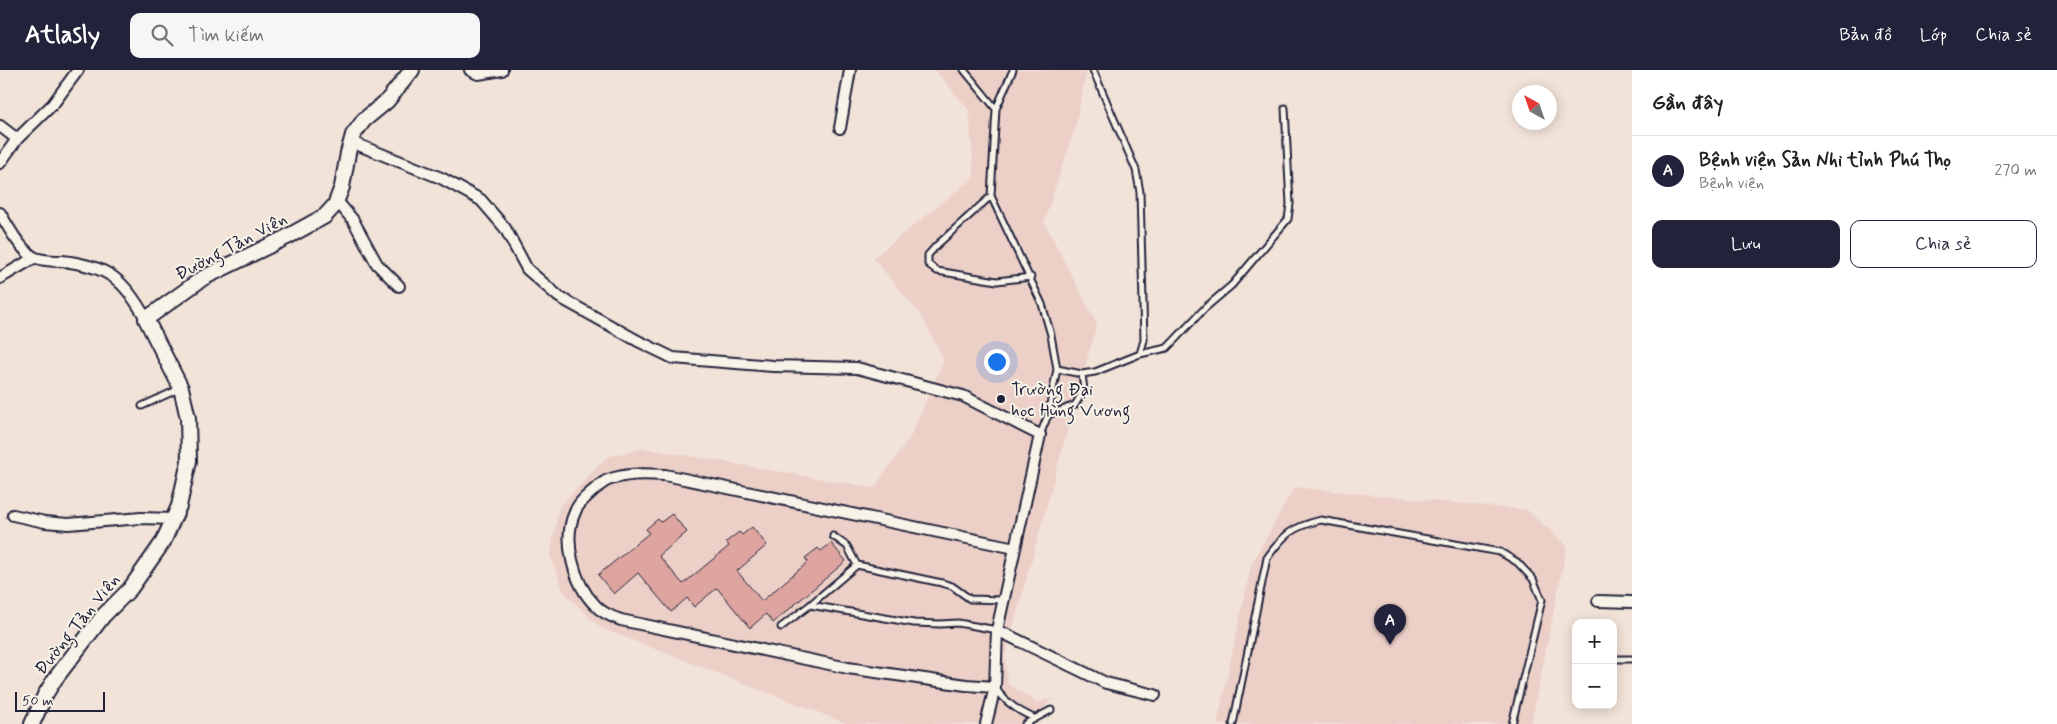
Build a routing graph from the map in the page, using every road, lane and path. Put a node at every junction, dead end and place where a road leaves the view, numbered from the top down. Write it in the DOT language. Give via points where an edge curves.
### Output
graph roads {
  1 [pos="78,70"];
  2 [pos="412,70"];
  3 [pos="470,70"];
  4 [pos="502,70"];
  5 [pos="850,70"];
  6 [pos="964,70"];
  7 [pos="1013,70"];
  8 [pos="1093,70"];
  9 [pos="1285,108"];
  10 [pos="996,109"];
  11 [pos="0,126"];
  12 [pos="840,128"];
  13 [pos="17,139"];
  14 [pos="350,142"];
  15 [pos="0,163"];
  16 [pos="991,196"];
  17 [pos="337,201"];
  18 [pos="0,213"];
  19 [pos="34,258"];
  20 [pos="1031,277"];
  21 [pos="0,278"];
  22 [pos="399,286"];
  23 [pos="146,319"];
  24 [pos="1140,354"];
  25 [pos="1057,369"];
  26 [pos="1082,374"];
  27 [pos="181,388"];
  28 [pos="142,406"];
  29 [pos="1048,415"];
  30 [pos="1040,435"];
  31 [pos="13,515"];
  32 [pos="173,519"];
  33 [pos="833,536"];
  34 [pos="1014,548"];
  35 [pos="857,565"];
  36 [pos="1003,600"];
  37 [pos="1598,601"];
  38 [pos="1632,602"];
  39 [pos="810,605"];
  40 [pos="781,626"];
  41 [pos="997,630"];
  42 [pos="1618,659"];
  43 [pos="1632,659"];
  44 [pos="995,687"];
  45 [pos="1155,695"];
  46 [pos="1052,710"];
  47 [pos="1034,718"];
  48 [pos="32,724"];
  49 [pos="986,724"];
  50 [pos="1025,724"];
  51 [pos="1232,724"];
  52 [pos="1512,724"];
  1 -- 13 [label="street" via="53,104"];
  2 -- 14 [label="street, Đường Tản Viên" via="386,101 364,120"];
  3 -- 4 [label="street" via="478,74"];
  5 -- 12 [label="street"];
  6 -- 10 [label="lane"];
  7 -- 10 [label="lane"];
  8 -- 24 [label="lane" via="1136,170 1140,192 1144,340"];
  9 -- 24 [label="lane" via="1288,219 1232,285 1167,348"];
  10 -- 16 [label="lane"];
  11 -- 13 [label="street"];
  13 -- 15 [label="street"];
  14 -- 17 [label="street, Đường Tản Viên"];
  14 -- 30 [label="street" via="441,178 481,200 505,228 527,269 559,297 673,358 773,366 858,368 963,396"];
  16 -- 20 [label="lane"];
  16 -- 20 [label="lane" via="937,245 928,256 928,264 937,271 997,281"];
  17 -- 22 [label="street" via="353,220 378,264"];
  17 -- 23 [label="street, Đường Tản Viên" via="325,216 203,278"];
  18 -- 19 [label="street"];
  19 -- 21 [label="street"];
  19 -- 23 [label="street" via="92,265 115,276 129,290"];
  20 -- 25 [label="lane" via="1051,335"];
  23 -- 27 [label="street, Đường Tản Viên"];
  24 -- 26 [label="lane"];
  25 -- 26 [label="lane"];
  25 -- 29 [label="lane"];
  26 -- 29 [label="lane" via="1084,390 1075,405"];
  27 -- 28 [label="lane"];
  27 -- 32 [label="street, Đường Tản Viên" via="188,418 189,461"];
  29 -- 30 [label="lane"];
  30 -- 34 [label="street"];
  31 -- 32 [label="street" via="68,524 141,518"];
  32 -- 48 [label="street, Đường Tản Viên" via="163,542 130,589 103,616 55,679"];
  33 -- 35 [label="lane" via="847,546"];
  34 -- 36 [label="street"];
  34 -- 44 [label="street" via="665,475 633,473 607,481 589,494 575,511 569,533 574,573 585,594 614,618 848,668"];
  35 -- 36 [label="lane" via="952,586 970,599"];
  35 -- 39 [label="lane"];
  36 -- 41 [label="street"];
  37 -- 38 [label="street"];
  39 -- 40 [label="lane"];
  39 -- 41 [label="lane" via="914,623 958,623"];
  41 -- 44 [label="street"];
  41 -- 45 [label="street" via="1106,683"];
  42 -- 43 [label="lane"];
  44 -- 47 [label="lane" via="1001,697"];
  44 -- 49 [label="street"];
  46 -- 47 [label="lane"];
  47 -- 50 [label="lane"];
  51 -- 52 [label="lane" via="1267,558 1280,539 1299,525 1321,520 1500,552 1517,562 1533,579 1542,600"];
}
